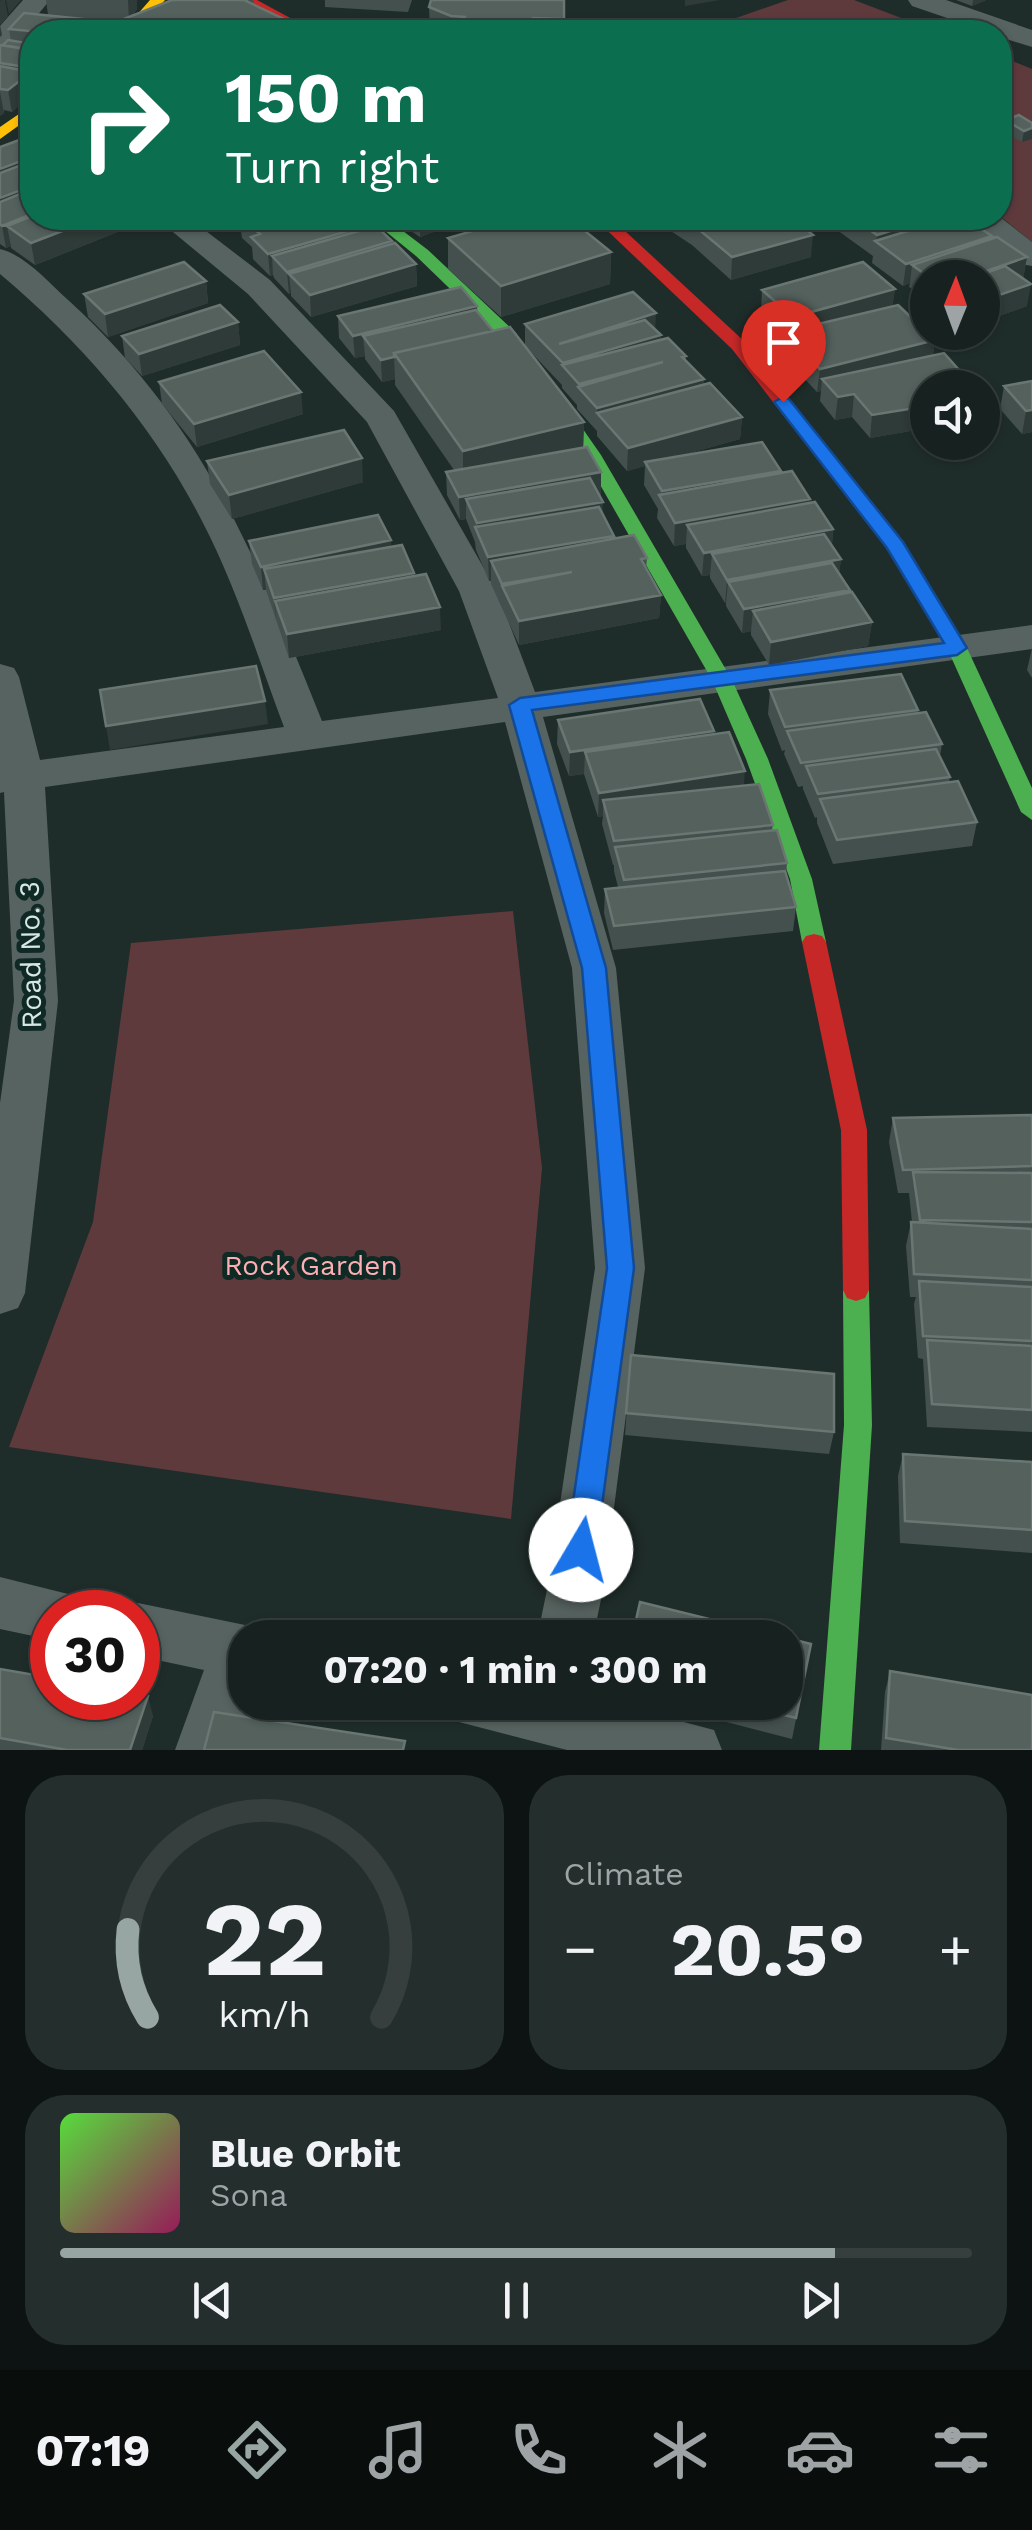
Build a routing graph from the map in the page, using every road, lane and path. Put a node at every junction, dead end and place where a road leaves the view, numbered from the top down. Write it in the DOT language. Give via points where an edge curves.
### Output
graph roads {
  1 [pos="37,0"];
  2 [pos="158,0"];
  3 [pos="246,0"];
  4 [pos="922,0"];
  5 [pos="140,20"];
  6 [pos="285,20"];
  7 [pos="978,20"];
  8 [pos="0,42"];
  9 [pos="186,230"];
  10 [pos="392,230"];
  11 [pos="615,230"];
  12 [pos="997,230"];
  13 [pos="1032,257"];
  14 [pos="0,258"];
  15 [pos="1032,637"];
  16 [pos="957,648"];
  17 [pos="0,678"];
  18 [pos="722,680"];
  19 [pos="520,705"];
  20 [pos="308,734"];
  21 [pos="12,778"];
  22 [pos="1032,812"];
  23 [pos="0,1293"];
  24 [pos="0,1603"];
  25 [pos="30,1609"];
  26 [pos="569,1620"];
  27 [pos="160,1634"];
  28 [pos="228,1648"];
  29 [pos="228,1687"];
  30 [pos="546,1723"];
  31 [pos="204,1750"];
  32 [pos="693,1750"];
  33 [pos="835,1750"];
  1 -- 8 [label="street"];
  2 -- 5 [label="street"];
  3 -- 6 [label="street"];
  4 -- 7 [label="street"];
  9 -- 19 [label="street" via="258,287 382,418 478,592"];
  10 -- 18 [label="street" via="510,338 592,455"];
  11 -- 16 [label="street" via="738,345 896,546"];
  12 -- 13 [label="street"];
  14 -- 20 [label="street" via="53,300 150,410 220,521"];
  15 -- 16 [label="street"];
  16 -- 18 [label="street"];
  16 -- 22 [label="street"];
  17 -- 21 [label="street, Road No. 3"];
  18 -- 19 [label="street"];
  18 -- 33 [label="street" via="801,879 854,1130 858,1425"];
  19 -- 20 [label="street"];
  19 -- 26 [label="street" via="594,968 620,1268"];
  20 -- 21 [label="street"];
  21 -- 23 [label="street, Road No. 3" via="36,1002"];
  24 -- 25 [label="street"];
  27 -- 28 [label="street"];
  29 -- 31 [label="street"];
  30 -- 32 [label="street"];
}
